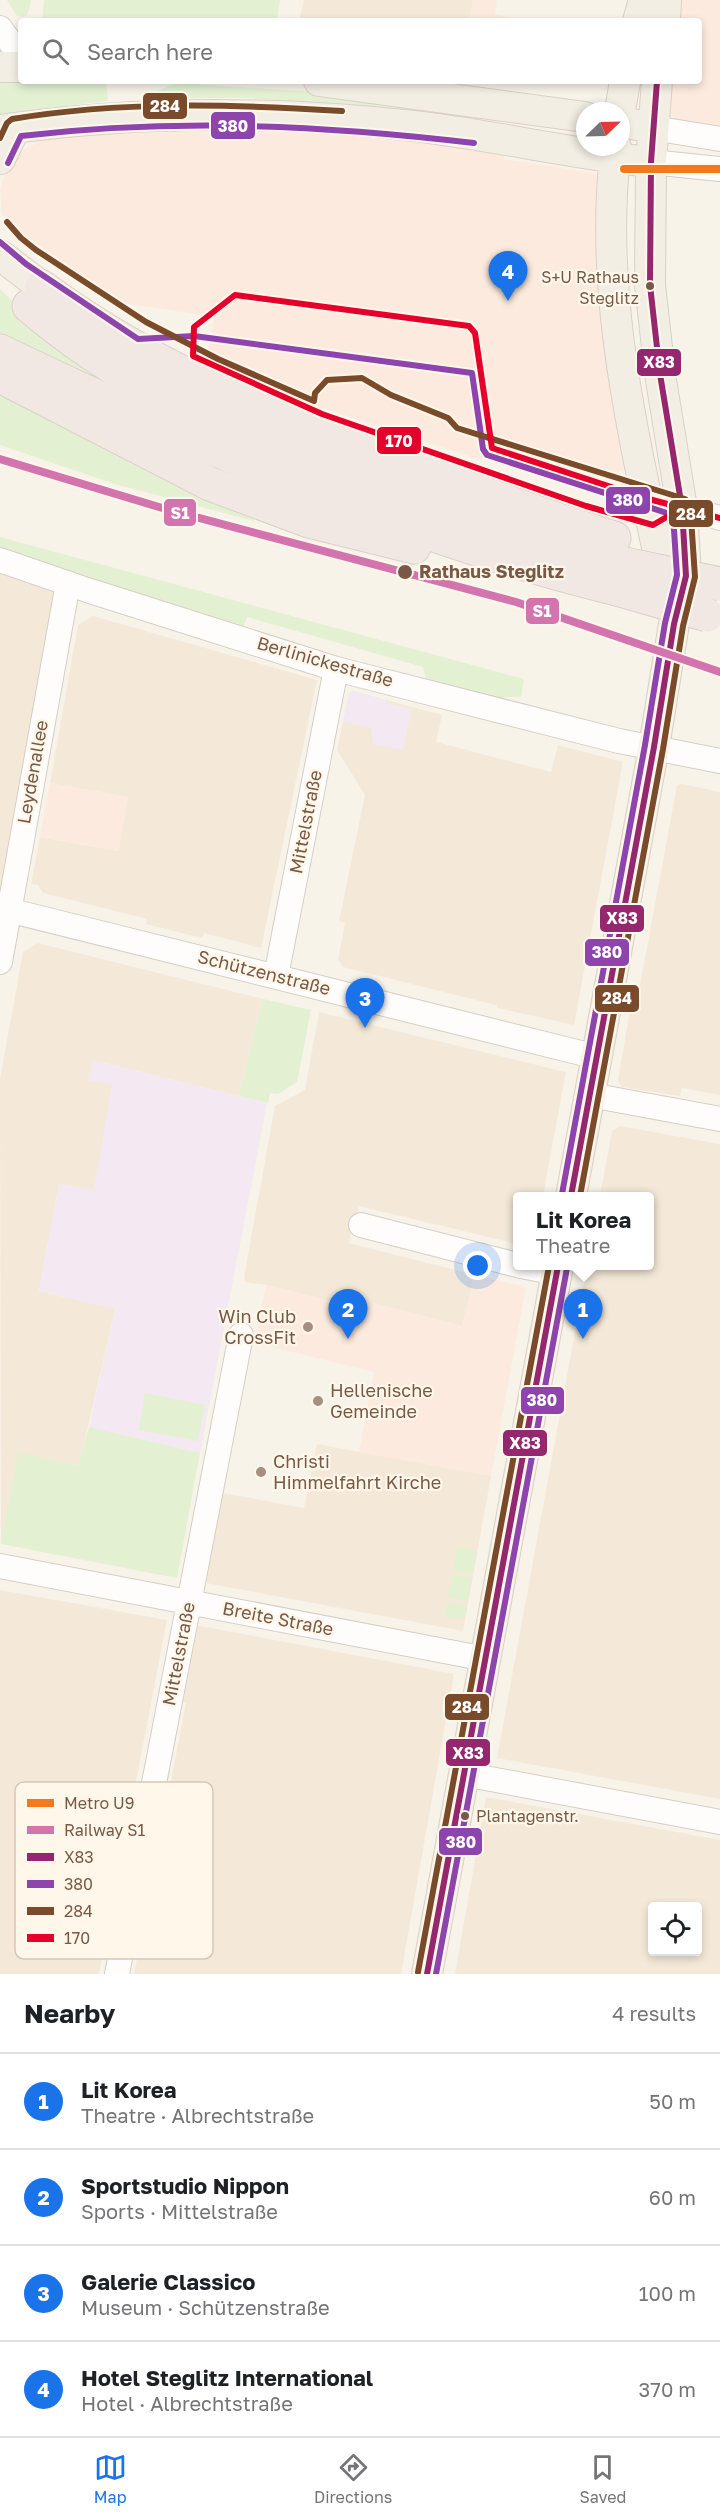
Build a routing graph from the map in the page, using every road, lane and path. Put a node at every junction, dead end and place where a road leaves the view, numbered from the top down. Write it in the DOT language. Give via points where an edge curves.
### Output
graph roads {
  1 [pos="644,0"];
  2 [pos="666,0"];
  3 [pos="639,18"];
  4 [pos="665,18"];
  5 [pos="0,28"];
  6 [pos="18,53"];
  7 [pos="0,67"];
  8 [pos="18,67"];
  9 [pos="341,84"];
  10 [pos="624,84"];
  11 [pos="657,84"];
  12 [pos="622,102"];
  13 [pos="576,116"];
  14 [pos="630,124"];
  15 [pos="653,128"];
  16 [pos="8,129"];
  17 [pos="720,139"];
  18 [pos="576,148"];
  19 [pos="615,156"];
  20 [pos="627,156"];
  21 [pos="0,159"];
  22 [pos="651,162"];
  23 [pos="720,169"];
  24 [pos="2,255"];
  25 [pos="36,296"];
  26 [pos="0,351"];
  27 [pos="0,376"];
  28 [pos="280,449"];
  29 [pos="682,508"];
  30 [pos="649,512"];
  31 [pos="720,518"];
  32 [pos="0,560"];
  33 [pos="720,575"];
  34 [pos="569,577"];
  35 [pos="68,583"];
  36 [pos="720,584"];
  37 [pos="720,618"];
  38 [pos="674,624"];
  39 [pos="336,669"];
  40 [pos="654,747"];
  41 [pos="720,761"];
  42 [pos="5,909"];
  43 [pos="0,962"];
  44 [pos="276,976"];
  45 [pos="597,1057"];
  46 [pos="590,1095"];
  47 [pos="720,1119"];
  48 [pos="572,1192"];
  49 [pos="361,1225"];
  50 [pos="513,1263"];
  51 [pos="558,1270"];
  52 [pos="241,1335"];
  53 [pos="0,1566"];
  54 [pos="189,1602"];
  55 [pos="486,1659"];
  56 [pos="464,1774"];
  57 [pos="154,1782"];
  58 [pos="720,1822"];
  59 [pos="120,1959"];
  60 [pos="117,1974"];
  61 [pos="427,1974"];
  1 -- 3 [label="main road"];
  2 -- 4 [label="main road"];
  5 -- 6 [label="street"];
  7 -- 8 [label="main road"];
  9 -- 13 [label="main road"];
  10 -- 12 [label="main road"];
  11 -- 15 [label="main road"];
  14 -- 15 [label="main road"];
  15 -- 17 [label="street"];
  15 -- 22 [label="main road"];
  16 -- 18 [label="main road" via="88,118 277,116 412,126"];
  16 -- 21 [label="main road"];
  19 -- 30 [label="main road" via="611,230 616,316"];
  20 -- 22 [label="main road"];
  22 -- 23 [label="street"];
  22 -- 29 [label="main road" via="650,285"];
  24 -- 25 [label="main road"];
  25 -- 28 [label="highway" via="202,384"];
  26 -- 28 [label="highway" via="104,401"];
  27 -- 34 [label="highway" via="210,484 309,520 478,563"];
  28 -- 33 [label="highway" via="580,527"];
  28 -- 34 [label="highway" via="344,502"];
  28 -- 36 [label="highway, bridge" via="364,485 493,527 625,564"];
  29 -- 30 [label="street"];
  29 -- 31 [label="street"];
  29 -- 38 [label="main road" via="686,576"];
  30 -- 38 [label="main road"];
  32 -- 35 [label="street, Berlinickestraße"];
  34 -- 37 [label="highway, bridge"];
  35 -- 39 [label="street, Berlinickestraße"];
  35 -- 42 [label="street, Leydenallee"];
  38 -- 40 [label="main road"];
  39 -- 40 [label="street, Berlinickestraße"];
  39 -- 44 [label="street, Mittelstraße"];
  40 -- 41 [label="street, Berlinickestraße"];
  40 -- 45 [label="main road"];
  42 -- 43 [label="street, Leydenallee"];
  42 -- 44 [label="street, Schützenstraße"];
  44 -- 45 [label="street, Schützenstraße"];
  45 -- 46 [label="main road"];
  46 -- 47 [label="street"];
  46 -- 48 [label="main road"];
  49 -- 50 [label="street"];
  51 -- 55 [label="main road"];
  52 -- 54 [label="street, Mittelstraße"];
  53 -- 54 [label="street, Breite Straße"];
  54 -- 55 [label="street, Breite Straße"];
  54 -- 57 [label="street, Mittelstraße"];
  55 -- 56 [label="main road"];
  56 -- 58 [label="street"];
  56 -- 61 [label="main road"];
  59 -- 60 [label="street, Mittelstraße"];
}
